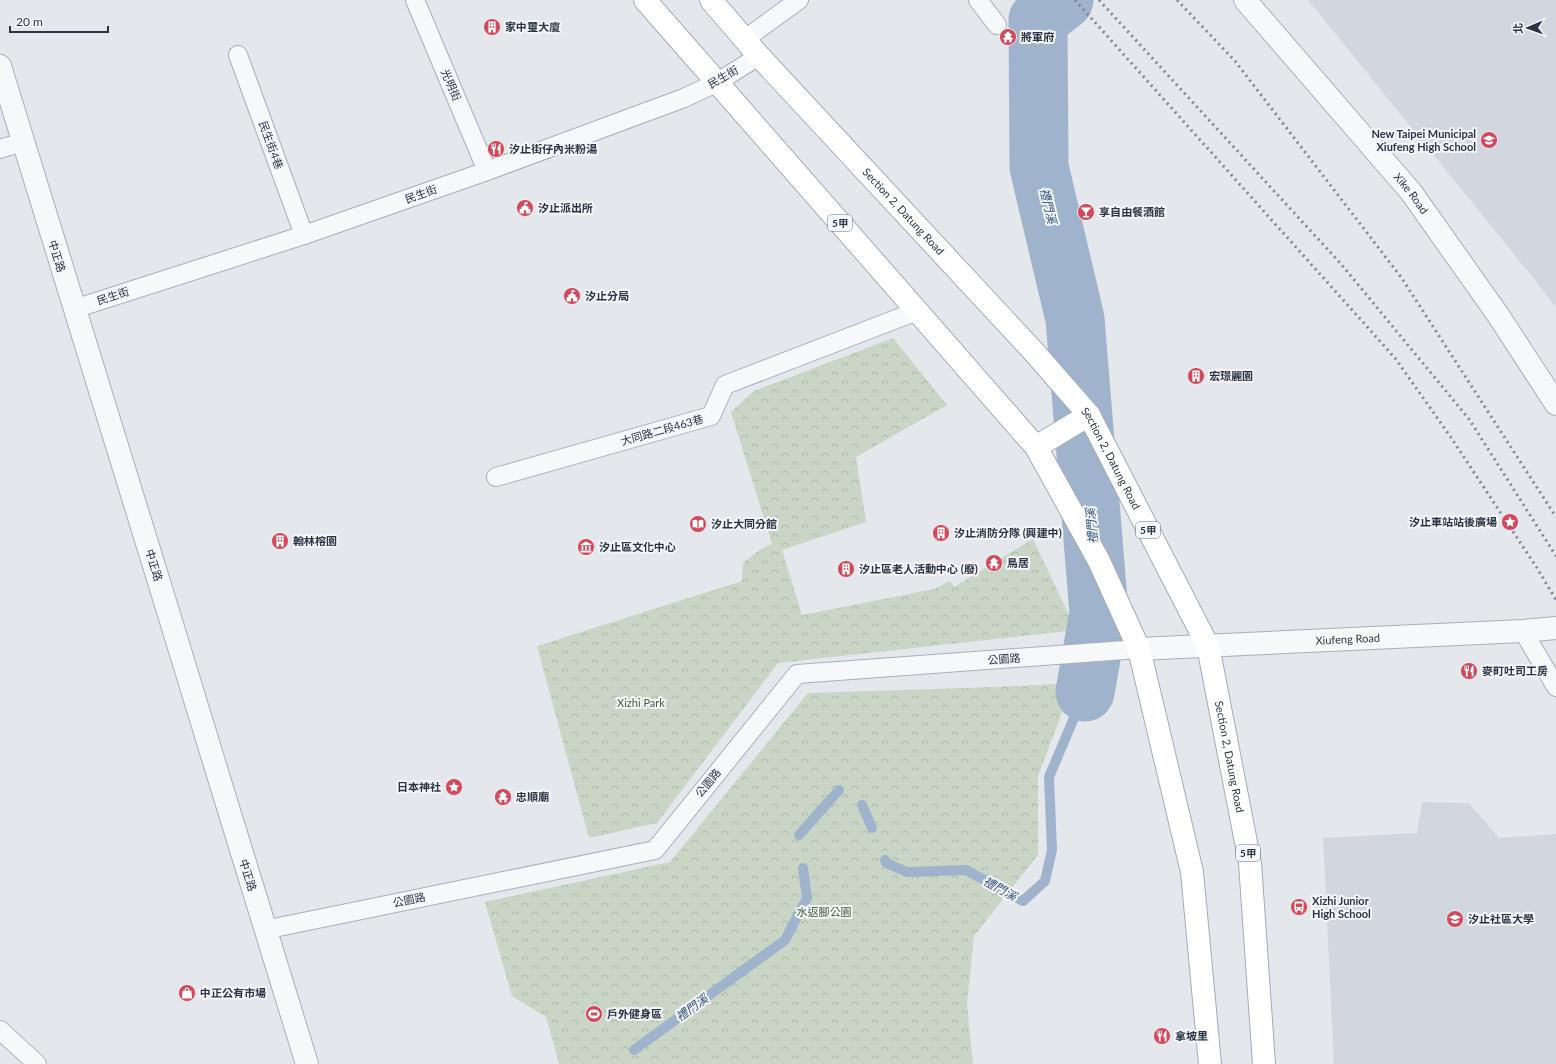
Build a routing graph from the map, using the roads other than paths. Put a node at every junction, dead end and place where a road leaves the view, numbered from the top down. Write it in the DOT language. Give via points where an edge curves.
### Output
graph roads {
  1 [pos="415,0"];
  2 [pos="645,0"];
  3 [pos="711,0"];
  4 [pos="799,0"];
  5 [pos="978,0"];
  6 [pos="1245,0"];
  7 [pos="996,25"];
  8 [pos="745,39"];
  9 [pos="238,55"];
  10 [pos="759,56"];
  11 [pos="0,66"];
  12 [pos="716,83"];
  13 [pos="23,142"];
  14 [pos="0,150"];
  15 [pos="487,170"];
  16 [pos="304,235"];
  17 [pos="74,309"];
  18 [pos="917,310"];
  19 [pos="1556,404"];
  20 [pos="1089,415"];
  21 [pos="1036,446"];
  22 [pos="496,477"];
  23 [pos="1556,628"];
  24 [pos="1523,631"];
  25 [pos="1208,646"];
  26 [pos="1139,649"];
  27 [pos="1556,687"];
  28 [pos="264,930"];
  29 [pos="0,1030"];
  30 [pos="37,1064"];
  31 [pos="307,1064"];
  32 [pos="1210,1064"];
  33 [pos="1264,1064"];
  1 -- 15 [label="lane, 光明街"];
  2 -- 12 [label="main road, 5甲"];
  3 -- 8 [label="main road, Section 2, Datung Road / 5甲"];
  4 -- 8 [label="lane"];
  5 -- 7 [label="lane"];
  6 -- 19 [label="street, Xike Road" via="1411,192 1498,315"];
  8 -- 10 [label="main road, Section 2, Datung Road / 5甲"];
  9 -- 16 [label="lane, 民生街4巷"];
  10 -- 12 [label="lane, 民生街"];
  10 -- 20 [label="main road, Section 2, Datung Road / 5甲" via="1034,352"];
  11 -- 13 [label="street, 中正路"];
  12 -- 15 [label="lane, 民生街" via="684,98"];
  12 -- 18 [label="main road, 5甲"];
  13 -- 14 [label="lane"];
  13 -- 17 [label="street, 中正路"];
  15 -- 16 [label="lane, 民生街"];
  16 -- 17 [label="lane, 民生街"];
  17 -- 28 [label="street, 中正路"];
  18 -- 21 [label="main road, 5甲"];
  18 -- 22 [label="lane, 大同路二段463巷" via="724,385 711,416"];
  20 -- 21 [label="main road"];
  20 -- 25 [label="main road, Section 2, Datung Road / 5甲"];
  21 -- 26 [label="main road, 5甲" via="1099,561"];
  23 -- 24 [label="street, Xiufeng Road"];
  24 -- 25 [label="street, Xiufeng Road"];
  24 -- 27 [label="lane"];
  25 -- 26 [label="street, Xiufeng Road"];
  25 -- 33 [label="main road, Section 2, Datung Road / 5甲" via="1250,863"];
  26 -- 28 [label="lane, 公園路" via="797,674 655,850"];
  26 -- 32 [label="main road, 5甲" via="1192,872"];
  28 -- 31 [label="street, 中正路"];
  29 -- 30 [label="lane"];
}
